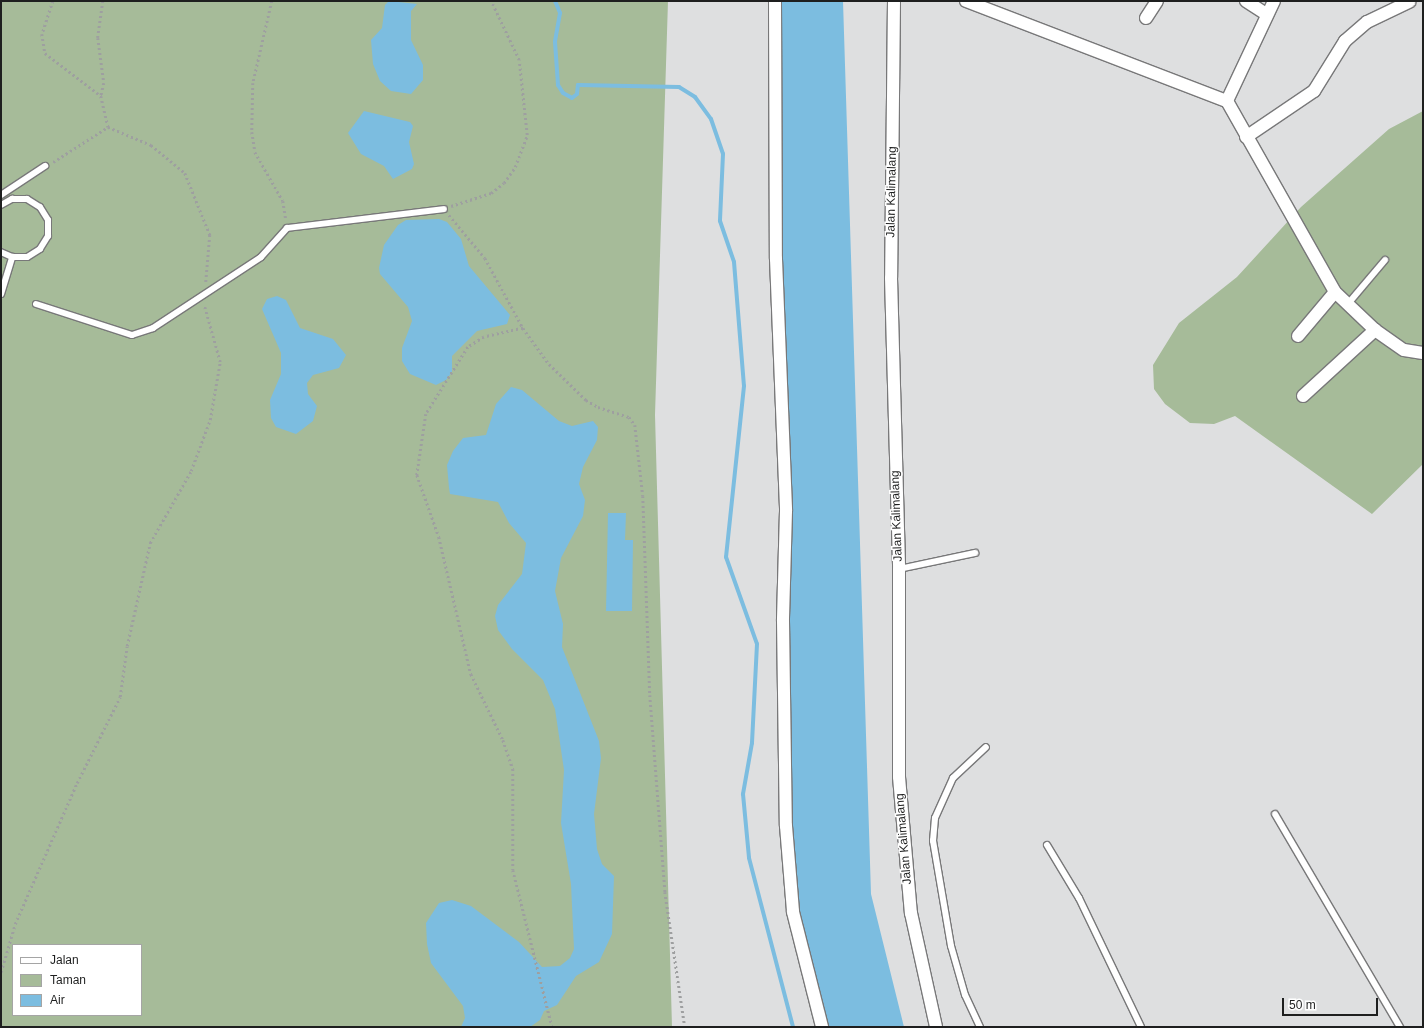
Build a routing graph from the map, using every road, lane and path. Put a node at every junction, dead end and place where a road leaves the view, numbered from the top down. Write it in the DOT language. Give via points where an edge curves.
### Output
graph roads {
  1 [pos="53,1"];
  2 [pos="103,1"];
  3 [pos="272,1"];
  4 [pos="491,1"];
  5 [pos="775,1"];
  6 [pos="894,1"];
  7 [pos="966,1"];
  8 [pos="1157,1"];
  9 [pos="1246,1"];
  10 [pos="1274,1"];
  11 [pos="1409,2"];
  12 [pos="1266,14"];
  13 [pos="1146,18"];
  14 [pos="101,96"];
  15 [pos="1227,101"];
  16 [pos="108,127"];
  17 [pos="1246,137"];
  18 [pos="45,166"];
  19 [pos="1,195"];
  20 [pos="1,205"];
  21 [pos="444,209"];
  22 [pos="287,228"];
  23 [pos="1,252"];
  24 [pos="12,257"];
  25 [pos="1386,260"];
  26 [pos="1335,292"];
  27 [pos="204,293"];
  28 [pos="1,294"];
  29 [pos="36,304"];
  30 [pos="1346,305"];
  31 [pos="523,328"];
  32 [pos="1375,330"];
  33 [pos="1298,336"];
  34 [pos="1423,352"];
  35 [pos="1303,396"];
  36 [pos="975,553"];
  37 [pos="899,569"];
  38 [pos="986,747"];
  39 [pos="1275,814"];
  40 [pos="1047,844"];
  41 [pos="1,972"];
  42 [pos="552,1027"];
  43 [pos="685,1027"];
  44 [pos="822,1027"];
  45 [pos="936,1027"];
  46 [pos="980,1027"];
  47 [pos="1141,1027"];
  48 [pos="1400,1027"];
  1 -- 14 [label="path" via="42,34 45,53"];
  2 -- 14 [label="path" via="98,38 104,83"];
  3 -- 22 [label="path" via="253,83 252,132 255,152 283,201"];
  4 -- 21 [label="path" via="519,60 527,135 516,167 504,182 491,193"];
  5 -- 44 [label="street" via="776,259 786,511 783,621 786,826 793,912"];
  6 -- 37 [label="street, Jalan Kalimalang" via="891,278"];
  7 -- 15 [label="street"];
  8 -- 13 [label="street"];
  9 -- 12 [label="street"];
  10 -- 12 [label="street"];
  11 -- 17 [label="street" via="1367,22 1345,41 1314,90"];
  12 -- 15 [label="street"];
  14 -- 16 [label="path"];
  15 -- 17 [label="street"];
  16 -- 18 [label="path"];
  16 -- 27 [label="path" via="151,145 185,173 210,235 211,256"];
  17 -- 26 [label="street"];
  18 -- 19 [label="lane"];
  20 -- 24 [label="lane" via="12,199 27,199 40,207 48,220 48,236 40,249 27,257"];
  21 -- 22 [label="lane"];
  21 -- 31 [label="path" via="485,258"];
  22 -- 27 [label="lane" via="261,257"];
  23 -- 24 [label="lane"];
  24 -- 28 [label="lane"];
  25 -- 30 [label="lane"];
  26 -- 30 [label="street"];
  26 -- 33 [label="street"];
  27 -- 29 [label="lane" via="153,328 132,335"];
  27 -- 41 [label="path" via="204,313 220,362 210,420 191,471 150,543 127,646 120,698 77,783 15,924"];
  30 -- 32 [label="street"];
  31 -- 42 [label="path" via="484,337 468,347 426,414 417,475 439,537 472,674 503,740 513,769 513,870"];
  31 -- 43 [label="path" via="549,364 586,400 598,408 629,417 637,430 665,892"];
  32 -- 34 [label="street" via="1404,350"];
  32 -- 35 [label="street"];
  36 -- 37 [label="lane"];
  37 -- 45 [label="street, Jalan Kalimalang" via="899,777 903,848 922,975"];
  38 -- 46 [label="lane" via="953,778 935,818 933,841 951,946 965,995"];
  39 -- 48 [label="lane"];
  40 -- 47 [label="lane" via="1079,898"];
}
